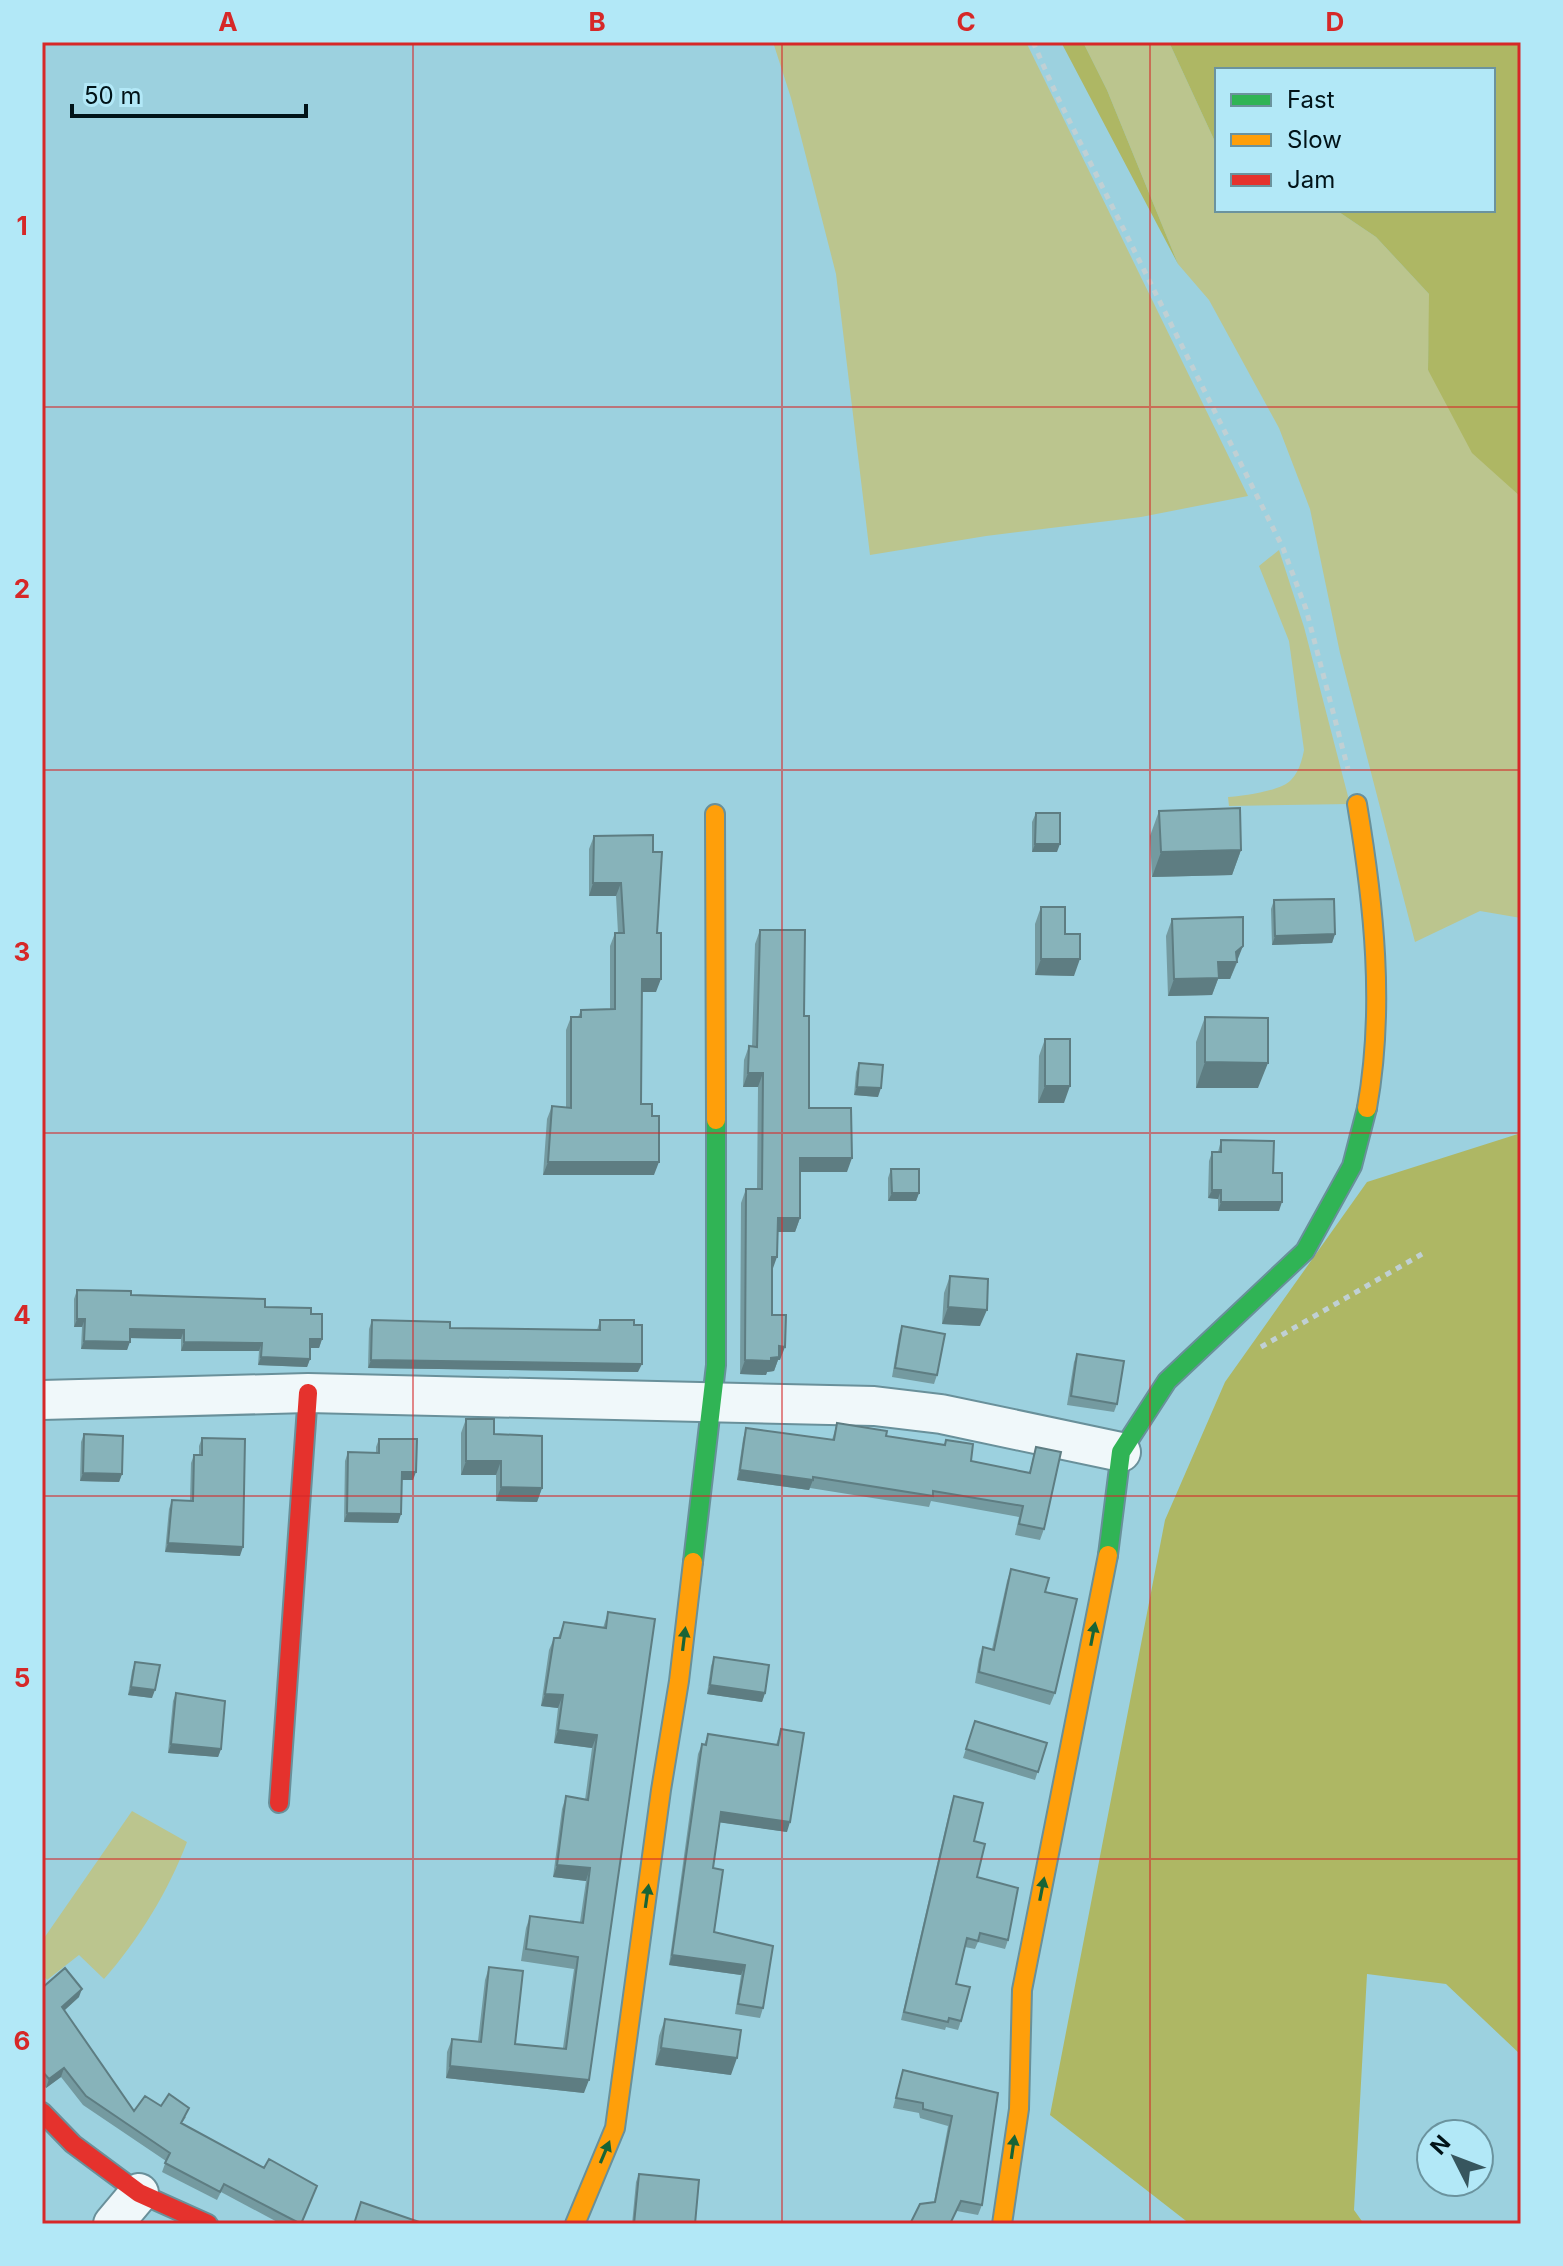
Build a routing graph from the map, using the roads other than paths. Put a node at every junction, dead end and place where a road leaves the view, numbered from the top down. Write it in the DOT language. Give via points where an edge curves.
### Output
graph roads {
  1 [pos="1357,804"];
  2 [pos="715,814"];
  3 [pos="308,1393"];
  4 [pos="42,1400"];
  5 [pos="712,1402"];
  6 [pos="1121,1452"];
  7 [pos="279,1803"];
  8 [pos="42,2112"];
  9 [pos="139,2193"];
  10 [pos="113,2224"];
  11 [pos="208,2224"];
  12 [pos="575,2224"];
  13 [pos="1002,2224"];
  1 -- 6 [label="street" via="1370,880 1377,1031 1368,1106 1352,1166 1305,1251 1167,1381"];
  2 -- 5 [label="street"];
  3 -- 4 [label="street"];
  3 -- 5 [label="street"];
  3 -- 7 [label="street"];
  5 -- 6 [label="street" via="874,1406 941,1414"];
  12 -- 5 [label="street, one-way" via="615,2128 679,1681"];
  13 -- 6 [label="street, one-way" via="1019,2109 1022,1990 1105,1576"];
  8 -- 9 [label="street" via="73,2144"];
  9 -- 10 [label="street"];
  9 -- 11 [label="street"];
}
